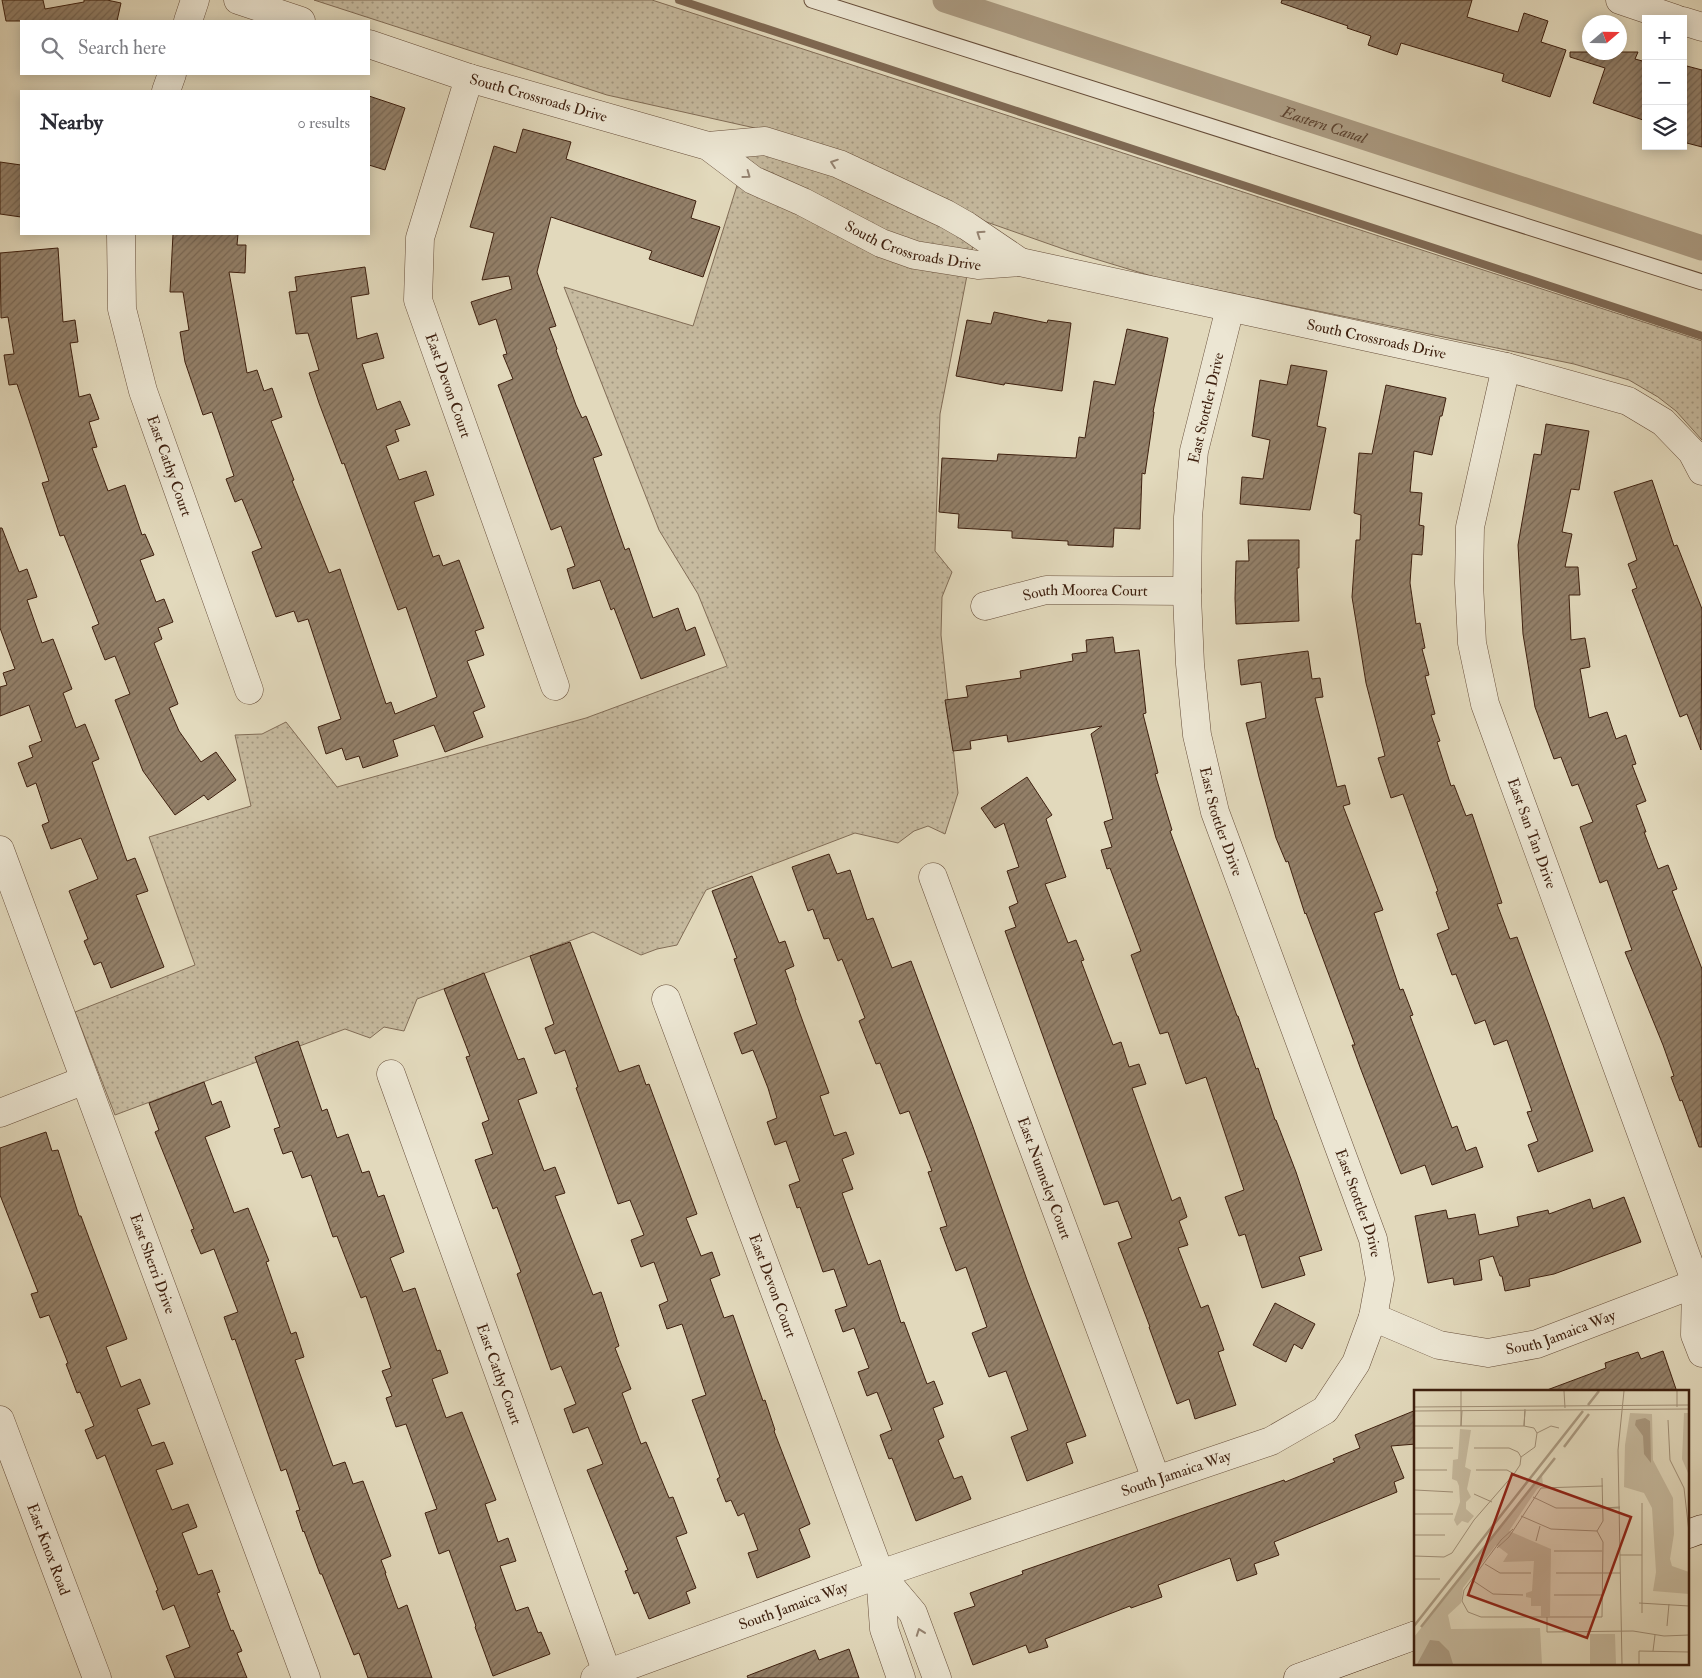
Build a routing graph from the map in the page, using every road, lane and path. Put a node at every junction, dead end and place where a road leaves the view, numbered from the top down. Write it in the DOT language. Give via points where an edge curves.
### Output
graph roads {
  1 [pos="195,0"];
  2 [pos="238,0"];
  3 [pos="812,0"];
  4 [pos="1620,0"];
  5 [pos="1664,15"];
  6 [pos="188,20"];
  7 [pos="298,20"];
  8 [pos="1687,22"];
  9 [pos="1702,27"];
  10 [pos="370,44"];
  11 [pos="172,75"];
  12 [pos="469,78"];
  13 [pos="166,90"];
  14 [pos="708,146"];
  15 [pos="121,235"];
  16 [pos="1020,262"];
  17 [pos="1702,282"];
  18 [pos="1230,308"];
  19 [pos="1506,367"];
  20 [pos="1702,472"];
  21 [pos="1187,591"];
  22 [pos="985,606"];
  23 [pos="555,686"];
  24 [pos="249,690"];
  25 [pos="0,850"];
  26 [pos="933,877"];
  27 [pos="666,999"];
  28 [pos="391,1074"];
  29 [pos="85,1080"];
  30 [pos="0,1113"];
  31 [pos="1700,1284"];
  32 [pos="1373,1317"];
  33 [pos="1702,1353"];
  34 [pos="0,1420"];
  35 [pos="7,1461"];
  36 [pos="1156,1479"];
  37 [pos="1702,1529"];
  38 [pos="1690,1533"];
  39 [pos="880,1574"];
  40 [pos="1414,1636"];
  41 [pos="601,1676"];
  42 [pos="97,1678"];
  43 [pos="306,1678"];
  44 [pos="902,1678"];
  45 [pos="937,1678"];
  46 [pos="1298,1678"];
  1 -- 6 [label="street"];
  2 -- 7 [label="street"];
  3 -- 17 [label="lane"];
  4 -- 5 [label="street"];
  8 -- 9 [label="street"];
  10 -- 12 [label="street, South Crossroads Drive"];
  11 -- 13 [label="street"];
  12 -- 14 [label="street, South Crossroads Drive"];
  12 -- 23 [label="street, East Devon Court" via="420,238 418,300"];
  14 -- 16 [label="street, South Crossroads Drive, one-way" via="753,180 881,243 916,255 978,265"];
  16 -- 14 [label="street, South Crossroads Drive, one-way" via="946,214 840,164 765,141"];
  15 -- 24 [label="street, East Cathy Court" via="122,309 143,391"];
  16 -- 18 [label="street, South Crossroads Drive"];
  18 -- 19 [label="street, South Crossroads Drive"];
  18 -- 21 [label="street, East Stottler Drive" via="1194,451 1188,517"];
  19 -- 20 [label="street, South Crossroads Drive" via="1628,401 1663,422 1692,452"];
  19 -- 31 [label="street, East San Tan Drive" via="1470,527 1472,643 1485,704"];
  21 -- 22 [label="street, South Moorea Court" via="1046,590"];
  21 -- 32 [label="street, East Stottler Drive" via="1197,735 1215,812 1373,1239 1380,1279"];
  25 -- 29 [label="street, East Sherri Drive"];
  26 -- 36 [label="street, East Nunneley Court"];
  27 -- 39 [label="street, East Devon Court"];
  28 -- 41 [label="street, East Cathy Court"];
  29 -- 30 [label="street"];
  29 -- 43 [label="street, East Sherri Drive"];
  31 -- 32 [label="street, South Jamaica Way" via="1537,1344 1488,1352 1439,1346"];
  31 -- 33 [label="street, East San Tan Drive" via="1696,1335"];
  32 -- 36 [label="street, South Jamaica Way" via="1356,1363 1325,1410 1271,1441"];
  34 -- 35 [label="street, East Knox Road"];
  35 -- 42 [label="street, East Knox Road"];
  36 -- 39 [label="street, South Jamaica Way"];
  37 -- 38 [label="street"];
  39 -- 41 [label="street, South Jamaica Way"];
  39 -- 44 [label="street, East Devon Court" via="884,1629"];
  45 -- 39 [label="street, East Devon Court, one-way" via="913,1614"];
  40 -- 46 [label="street"];
}
